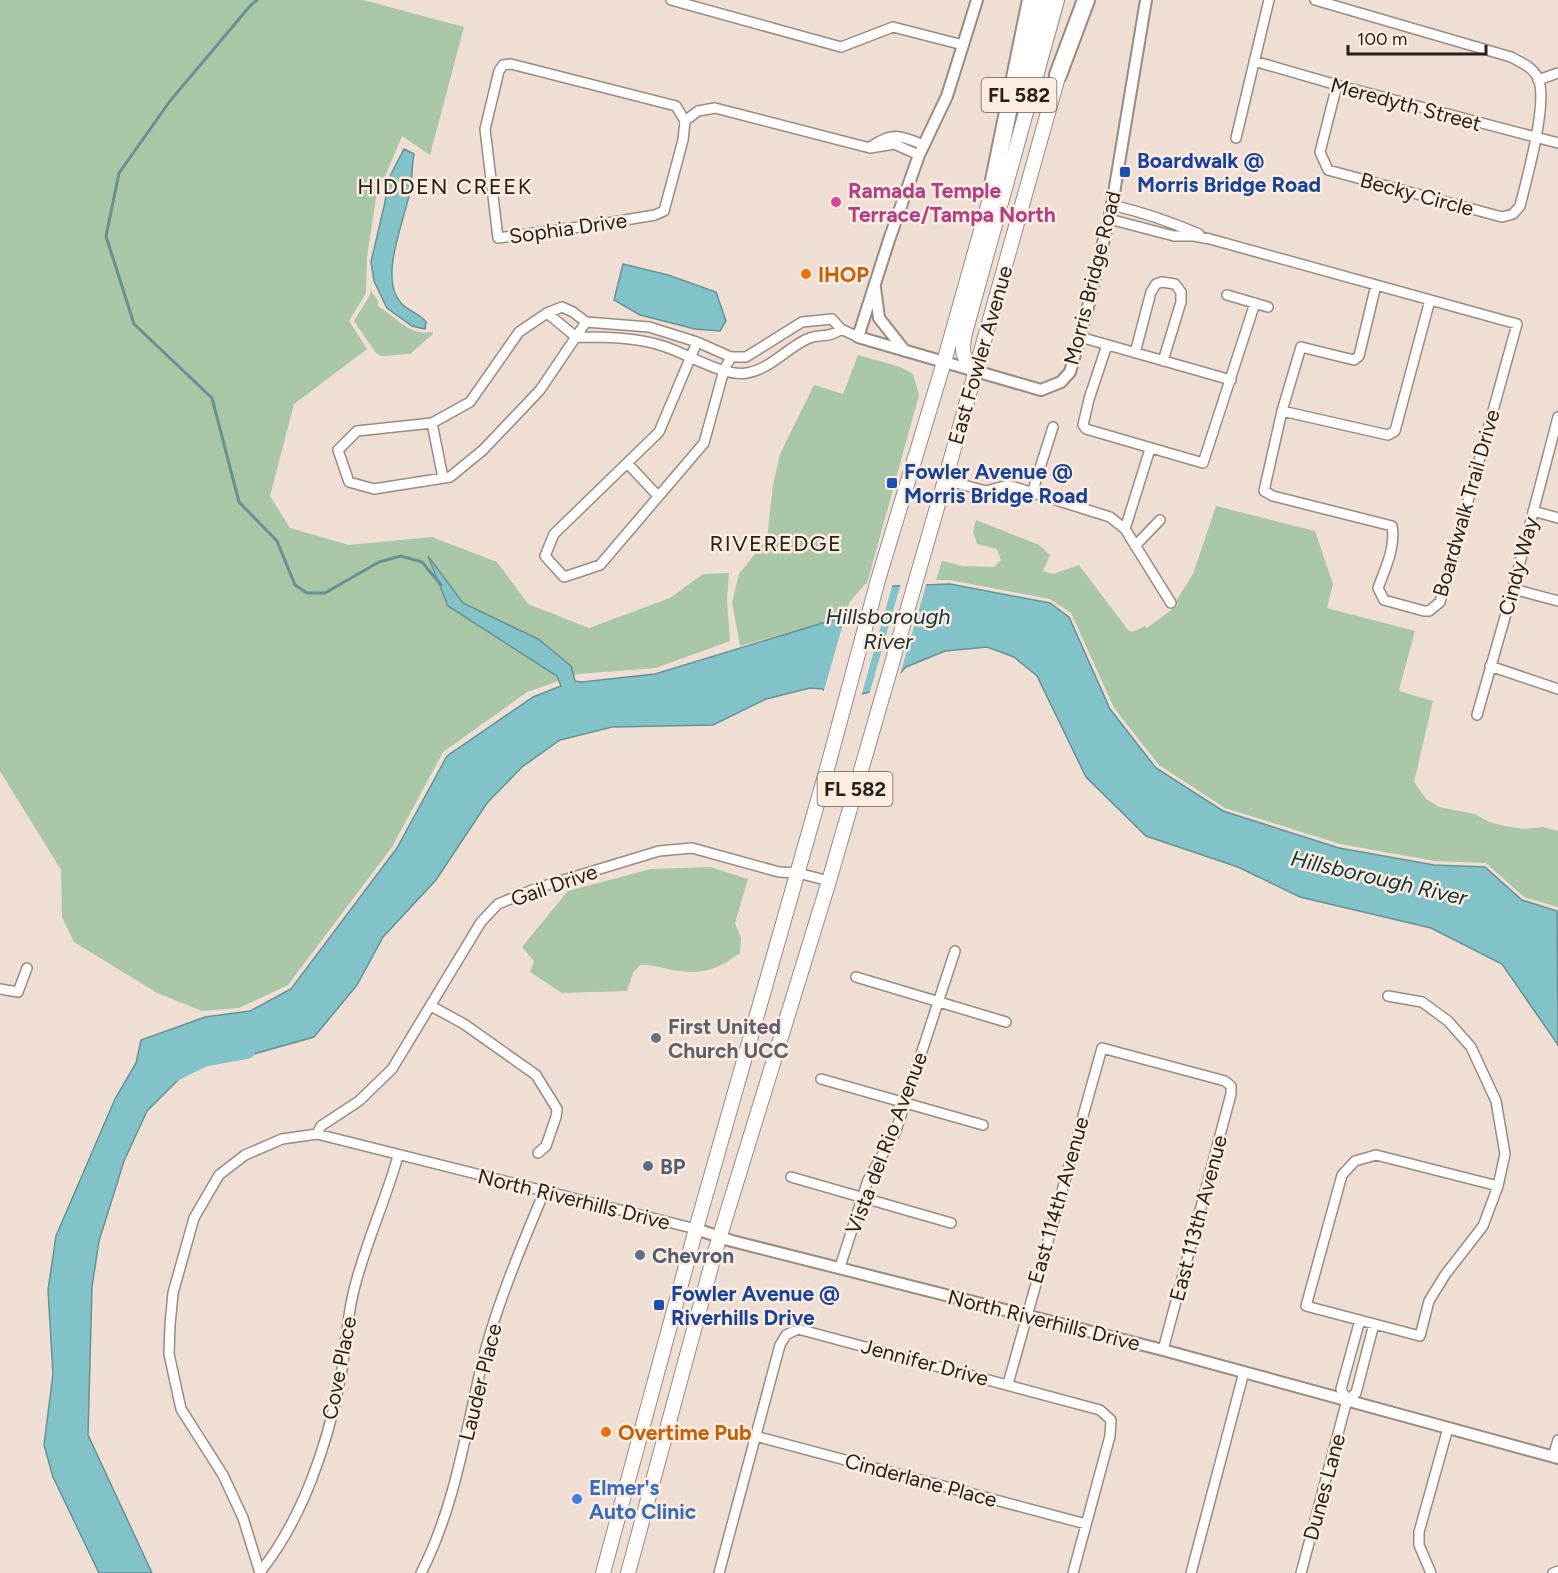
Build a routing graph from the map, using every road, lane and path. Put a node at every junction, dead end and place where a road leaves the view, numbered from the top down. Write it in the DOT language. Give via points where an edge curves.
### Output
graph roads {
  1 [pos="671,0"];
  2 [pos="977,0"];
  3 [pos="1031,0"];
  4 [pos="1045,0"];
  5 [pos="1057,0"];
  6 [pos="1077,0"];
  7 [pos="1086,0"];
  8 [pos="1146,0"];
  9 [pos="1269,0"];
  10 [pos="1315,0"];
  11 [pos="963,45"];
  12 [pos="1254,61"];
  13 [pos="1558,73"];
  14 [pos="1058,75"];
  15 [pos="1538,80"];
  16 [pos="1337,85"];
  17 [pos="686,121"];
  18 [pos="1236,138"];
  19 [pos="1536,139"];
  20 [pos="1558,143"];
  21 [pos="921,150"];
  22 [pos="992,190"];
  23 [pos="1112,205"];
  24 [pos="1109,219"];
  25 [pos="1210,239"];
  26 [pos="875,284"];
  27 [pos="1376,285"];
  28 [pos="1227,295"];
  29 [pos="1431,300"];
  30 [pos="1255,303"];
  31 [pos="1268,307"];
  32 [pos="547,313"];
  33 [pos="586,322"];
  34 [pos="622,324"];
  35 [pos="842,329"];
  36 [pos="576,337"];
  37 [pos="620,337"];
  38 [pos="858,337"];
  39 [pos="1080,337"];
  40 [pos="697,342"];
  41 [pos="1107,345"];
  42 [pos="905,351"];
  43 [pos="1135,353"];
  44 [pos="692,357"];
  45 [pos="731,357"];
  46 [pos="1163,361"];
  47 [pos="944,362"];
  48 [pos="724,370"];
  49 [pos="975,372"];
  50 [pos="1231,380"];
  51 [pos="1282,411"];
  52 [pos="1558,417"];
  53 [pos="432,423"];
  54 [pos="1053,427"];
  55 [pos="1556,435"];
  56 [pos="1150,449"];
  57 [pos="627,463"];
  58 [pos="443,478"];
  59 [pos="945,480"];
  60 [pos="1032,493"];
  61 [pos="658,496"];
  62 [pos="1533,511"];
  63 [pos="1558,518"];
  64 [pos="1160,520"];
  65 [pos="1125,529"];
  66 [pos="1135,546"];
  67 [pos="1513,589"];
  68 [pos="1558,601"];
  69 [pos="1171,603"];
  70 [pos="1490,666"];
  71 [pos="1558,689"];
  72 [pos="1477,715"];
  73 [pos="798,873"];
  74 [pos="829,881"];
  75 [pos="955,951"];
  76 [pos="27,968"];
  77 [pos="856,977"];
  78 [pos="0,989"];
  79 [pos="1388,996"];
  80 [pos="939,1002"];
  81 [pos="431,1006"];
  82 [pos="1006,1022"];
  83 [pos="1100,1051"];
  84 [pos="821,1078"];
  85 [pos="906,1102"];
  86 [pos="983,1125"];
  87 [pos="317,1134"];
  88 [pos="538,1153"];
  89 [pos="398,1156"];
  90 [pos="791,1178"];
  91 [pos="1498,1186"];
  92 [pos="544,1192"];
  93 [pos="861,1197"];
  94 [pos="951,1223"];
  95 [pos="696,1229"];
  96 [pos="720,1236"];
  97 [pos="840,1267"];
  98 [pos="1026,1317"];
  99 [pos="1360,1320"];
  100 [pos="1374,1324"];
  101 [pos="1163,1350"];
  102 [pos="1244,1372"];
  103 [pos="1008,1384"];
  104 [pos="1347,1400"];
  105 [pos="1448,1428"];
  106 [pos="755,1436"];
  107 [pos="1558,1440"];
  108 [pos="1556,1457"];
  109 [pos="1086,1524"];
  110 [pos="1558,1571"];
  111 [pos="260,1573"];
  112 [pos="421,1573"];
  113 [pos="603,1573"];
  114 [pos="628,1573"];
  115 [pos="719,1573"];
  116 [pos="1073,1573"];
  117 [pos="1191,1573"];
  118 [pos="1301,1573"];
  119 [pos="1431,1573"];
  120 [pos="1553,1573"];
  1 -- 11 [label="street" via="841,47 893,27"];
  2 -- 11 [label="street"];
  3 -- 22 [label="highway"];
  4 -- 22 [label="main road, East Fowler Avenue / FL 582"];
  5 -- 49 [label="main road" via="962,346 964,360"];
  6 -- 14 [label="main road, East Fowler Avenue / FL 582"];
  7 -- 14 [label="highway"];
  8 -- 23 [label="street, Morris Bridge Road"];
  9 -- 12 [label="street"];
  10 -- 15 [label="street" via="1511,57 1530,68"];
  11 -- 21 [label="street" via="947,96"];
  12 -- 16 [label="street, Meredyth Street"];
  12 -- 18 [label="street"];
  13 -- 15 [label="street"];
  14 -- 49 [label="main road, East Fowler Avenue / FL 582"];
  15 -- 19 [label="street"];
  16 -- 19 [label="street, Meredyth Street"];
  16 -- 19 [label="street, Becky Circle" via="1320,152 1328,170 1502,217 1513,214 1520,206"];
  17 -- 17 [label="street, Sophia Drive" via="676,106 503,65 485,129 498,238 601,225 664,211"];
  17 -- 21 [label="street" via="698,111 715,108 870,148 894,144"];
  19 -- 20 [label="street, Meredyth Street"];
  21 -- 26 [label="street"];
  22 -- 47 [label="main road, East Fowler Avenue / FL 582"];
  23 -- 24 [label="street, Morris Bridge Road"];
  23 -- 25 [label="street, Boardwalk Trail Drive" via="1146,213"];
  24 -- 25 [label="street, Boardwalk Trail Drive" via="1174,236"];
  24 -- 39 [label="street, Morris Bridge Road"];
  25 -- 27 [label="street, Boardwalk Trail Drive"];
  26 -- 38 [label="street"];
  26 -- 42 [label="street" via="879,318"];
  27 -- 29 [label="street, Boardwalk Trail Drive"];
  27 -- 51 [label="street, Boardwalk Trail Drive" via="1359,356 1354,360 1301,347"];
  28 -- 30 [label="street"];
  29 -- 51 [label="street" via="1395,431 1388,435"];
  29 -- 51 [label="street, Boardwalk Trail Drive" via="1517,324 1440,602 1430,611 1384,600 1380,594 1378,588 1394,534 1392,526 1264,491"];
  30 -- 31 [label="street"];
  30 -- 50 [label="street"];
  32 -- 33 [label="street" via="562,307"];
  32 -- 36 [label="street"];
  32 -- 53 [label="street" via="519,332 470,402"];
  33 -- 34 [label="street"];
  33 -- 36 [label="street"];
  34 -- 37 [label="street"];
  34 -- 40 [label="street" via="649,327"];
  35 -- 38 [label="street"];
  35 -- 45 [label="street" via="832,319 802,322 746,357"];
  35 -- 48 [label="street" via="833,336 809,338 759,370 744,374"];
  36 -- 37 [label="street"];
  36 -- 58 [label="street" via="540,390 483,450 450,477"];
  37 -- 44 [label="street"];
  38 -- 42 [label="street, Morris Bridge Road"];
  39 -- 41 [label="street"];
  39 -- 49 [label="street, Morris Bridge Road" via="1070,372 1051,388 1041,390"];
  40 -- 44 [label="street"];
  40 -- 45 [label="street"];
  41 -- 43 [label="street"];
  41 -- 56 [label="street" via="1083,425"];
  42 -- 47 [label="street, Morris Bridge Road"];
  43 -- 46 [label="street"];
  43 -- 46 [label="street" via="1150,292 1162,282 1175,284 1181,291 1181,302"];
  44 -- 48 [label="street"];
  44 -- 57 [label="street" via="659,432"];
  45 -- 48 [label="street"];
  46 -- 50 [label="street"];
  47 -- 49 [label="street, Morris Bridge Road"];
  47 -- 73 [label="main road, East Fowler Avenue / FL 582" via="878,580"];
  48 -- 61 [label="street" via="704,443"];
  49 -- 59 [label="main road, East Fowler Avenue / FL 582"];
  50 -- 56 [label="street" via="1203,463"];
  52 -- 55 [label="street, Cindy Way"];
  53 -- 58 [label="street"];
  53 -- 58 [label="street" via="357,431 338,450 349,482 374,489"];
  54 -- 60 [label="street"];
  55 -- 62 [label="street, Cindy Way"];
  56 -- 65 [label="street"];
  57 -- 61 [label="street"];
  57 -- 61 [label="street" via="554,534 545,556 564,577 600,565"];
  59 -- 60 [label="street" via="986,491 1008,485"];
  59 -- 74 [label="main road, East Fowler Avenue / FL 582"];
  60 -- 65 [label="street" via="1110,517"];
  62 -- 63 [label="street"];
  62 -- 67 [label="street, Cindy Way"];
  64 -- 66 [label="street"];
  65 -- 66 [label="street"];
  66 -- 69 [label="street"];
  67 -- 68 [label="street"];
  67 -- 70 [label="street, Cindy Way"];
  70 -- 71 [label="street"];
  70 -- 72 [label="street, Cindy Way"];
  73 -- 74 [label="street, Gail Drive"];
  73 -- 81 [label="street, Gail Drive" via="779,872 692,848 652,853 537,888 498,904 482,922"];
  73 -- 95 [label="main road, East Fowler Avenue / FL 582"];
  74 -- 96 [label="main road, East Fowler Avenue / FL 582"];
  75 -- 80 [label="street, Vista del Rio Avenue"];
  76 -- 78 [label="street" via="18,992"];
  77 -- 80 [label="street"];
  79 -- 91 [label="street" via="1422,1002 1448,1021 1471,1047 1496,1101 1504,1154"];
  80 -- 82 [label="street"];
  80 -- 85 [label="street, Vista del Rio Avenue"];
  81 -- 87 [label="street, Gail Drive" via="392,1069 359,1101 321,1126"];
  81 -- 88 [label="street" via="465,1024 536,1075 557,1109 546,1146"];
  83 -- 98 [label="street, East 114th Avenue"];
  83 -- 101 [label="street, East 113th Avenue" via="1109,1049 1225,1081 1231,1086"];
  84 -- 85 [label="street"];
  85 -- 86 [label="street"];
  85 -- 93 [label="street, Vista del Rio Avenue" via="892,1140"];
  87 -- 89 [label="street, North Riverhills Drive"];
  87 -- 111 [label="street, North Riverhills Drive" via="282,1139 245,1155 219,1174 194,1218 173,1293 169,1354 181,1409 223,1475 243,1518"];
  89 -- 92 [label="street, North Riverhills Drive"];
  89 -- 111 [label="street, Cove Place" via="352,1296 340,1380 320,1454 299,1510 278,1551"];
  90 -- 93 [label="street"];
  91 -- 99 [label="street" via="1376,1155 1355,1161 1342,1175 1306,1306"];
  91 -- 100 [label="street" via="1483,1226 1429,1302 1420,1336"];
  92 -- 95 [label="street, North Riverhills Drive"];
  92 -- 112 [label="street, Lauder Place" via="512,1269 485,1353 463,1452 434,1547"];
  93 -- 94 [label="street"];
  93 -- 97 [label="street, Vista del Rio Avenue"];
  95 -- 96 [label="street, North Riverhills Drive"];
  95 -- 113 [label="main road, East Fowler Avenue / FL 582"];
  96 -- 97 [label="street, North Riverhills Drive"];
  96 -- 114 [label="main road, East Fowler Avenue / FL 582"];
  97 -- 98 [label="street, North Riverhills Drive"];
  98 -- 101 [label="street, North Riverhills Drive"];
  98 -- 103 [label="street, East 114th Avenue"];
  99 -- 100 [label="street"];
  99 -- 104 [label="street, Dunes Lane" via="1341,1389"];
  100 -- 104 [label="street, Dunes Lane" via="1356,1393"];
  101 -- 102 [label="street, North Riverhills Drive"];
  102 -- 104 [label="street, North Riverhills Drive"];
  102 -- 117 [label="street"];
  103 -- 106 [label="street, Jennifer Drive" via="798,1329 786,1335 780,1345"];
  103 -- 109 [label="street, Jennifer Drive" via="1100,1410 1111,1420"];
  104 -- 105 [label="street, North Riverhills Drive"];
  104 -- 118 [label="street, Dunes Lane"];
  105 -- 108 [label="street, North Riverhills Drive"];
  105 -- 119 [label="street" via="1419,1532 1419,1545"];
  106 -- 109 [label="street, Cinderlane Place"];
  106 -- 115 [label="street, Jennifer Drive"];
  107 -- 108 [label="street"];
  109 -- 116 [label="street"];
  110 -- 120 [label="street"];
}
